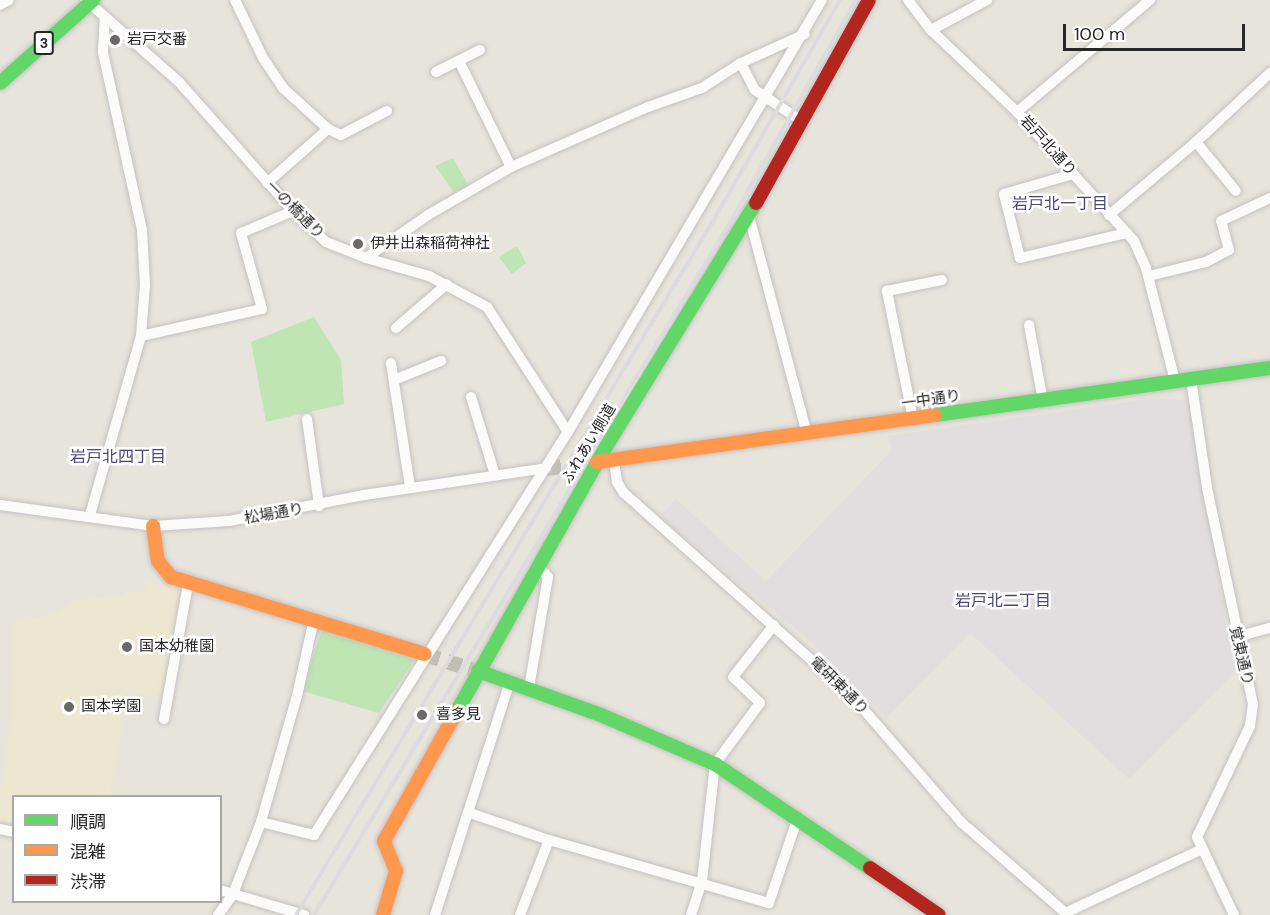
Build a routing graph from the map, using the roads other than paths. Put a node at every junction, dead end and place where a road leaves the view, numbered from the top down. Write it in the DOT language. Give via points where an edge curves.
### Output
graph roads {
  1 [pos="9,0"];
  2 [pos="235,0"];
  3 [pos="822,0"];
  4 [pos="869,0"];
  5 [pos="908,0"];
  6 [pos="987,0"];
  7 [pos="1150,0"];
  8 [pos="89,1"];
  9 [pos="0,5"];
  10 [pos="105,18"];
  11 [pos="931,30"];
  12 [pos="806,34"];
  13 [pos="480,50"];
  14 [pos="459,60"];
  15 [pos="741,63"];
  16 [pos="436,72"];
  17 [pos="1270,73"];
  18 [pos="0,83"];
  19 [pos="766,99"];
  20 [pos="387,111"];
  21 [pos="1017,112"];
  22 [pos="803,122"];
  23 [pos="328,129"];
  24 [pos="1196,142"];
  25 [pos="511,167"];
  26 [pos="1073,174"];
  27 [pos="267,183"];
  28 [pos="1236,191"];
  29 [pos="1270,198"];
  30 [pos="292,211"];
  31 [pos="1109,215"];
  32 [pos="749,216"];
  33 [pos="1127,233"];
  34 [pos="366,258"];
  35 [pos="1149,276"];
  36 [pos="942,280"];
  37 [pos="447,284"];
  38 [pos="1029,325"];
  39 [pos="396,328"];
  40 [pos="141,336"];
  41 [pos="441,361"];
  42 [pos="391,363"];
  43 [pos="1270,368"];
  44 [pos="1191,379"];
  45 [pos="394,380"];
  46 [pos="1175,381"];
  47 [pos="471,397"];
  48 [pos="1043,401"];
  49 [pos="307,419"];
  50 [pos="913,419"];
  51 [pos="568,432"];
  52 [pos="807,434"];
  53 [pos="614,460"];
  54 [pos="597,462"];
  55 [pos="546,468"];
  56 [pos="495,475"];
  57 [pos="410,488"];
  58 [pos="0,505"];
  59 [pos="319,506"];
  60 [pos="90,515"];
  61 [pos="153,526"];
  62 [pos="538,566"];
  63 [pos="188,584"];
  64 [pos="314,619"];
  65 [pos="774,625"];
  66 [pos="1270,628"];
  67 [pos="1236,637"];
  68 [pos="425,654"];
  69 [pos="478,670"];
  70 [pos="510,681"];
  71 [pos="530,688"];
  72 [pos="164,720"];
  73 [pos="716,764"];
  74 [pos="470,813"];
  75 [pos="797,820"];
  76 [pos="261,822"];
  77 [pos="549,840"];
  78 [pos="1202,849"];
  79 [pos="702,881"];
  80 [pos="222,891"];
  81 [pos="233,894"];
  82 [pos="276,911"];
  83 [pos="925,911"];
  84 [pos="1067,914"];
  85 [pos="218,915"];
  86 [pos="304,915"];
  87 [pos="383,915"];
  88 [pos="435,915"];
  89 [pos="520,915"];
  90 [pos="691,915"];
  91 [pos="939,915"];
  92 [pos="1234,915"];
  1 -- 9 [label="street"];
  2 -- 23 [label="street" via="263,58 283,88"];
  3 -- 12 [label="street, ふれあい側道"];
  4 -- 22 [label="street, ふれあい側道"];
  5 -- 11 [label="street, 岩戸北通り"];
  6 -- 11 [label="street"];
  7 -- 21 [label="street"];
  8 -- 10 [label="street, 一の橋通り"];
  8 -- 18 [label="street, 3"];
  10 -- 27 [label="street, 一の橋通り" via="178,82"];
  10 -- 40 [label="street" via="103,52 142,230 145,285"];
  11 -- 21 [label="street, 岩戸北通り"];
  12 -- 15 [label="street"];
  12 -- 19 [label="street, ふれあい側道"];
  13 -- 14 [label="street"];
  14 -- 16 [label="street"];
  14 -- 25 [label="street"];
  15 -- 19 [label="street" via="755,90"];
  15 -- 25 [label="street" via="702,88 648,107"];
  17 -- 24 [label="street"];
  19 -- 22 [label="street"];
  19 -- 51 [label="street, ふれあい側道"];
  20 -- 23 [label="street" via="341,135"];
  21 -- 26 [label="street, 岩戸北通り"];
  22 -- 32 [label="street, ふれあい側道"];
  23 -- 27 [label="street"];
  24 -- 28 [label="street"];
  24 -- 31 [label="street"];
  25 -- 34 [label="street" via="428,215"];
  26 -- 31 [label="street, 岩戸北通り"];
  26 -- 33 [label="street" via="1004,194 1020,258"];
  27 -- 30 [label="street, 一の橋通り"];
  29 -- 35 [label="street" via="1247,205 1221,221 1229,250 1206,262"];
  30 -- 34 [label="street, 一の橋通り" via="326,242"];
  30 -- 40 [label="street" via="241,233 262,309"];
  31 -- 33 [label="street, 岩戸北通り"];
  32 -- 52 [label="street"];
  32 -- 54 [label="street, ふれあい側道"];
  33 -- 35 [label="street, 岩戸北通り"];
  34 -- 37 [label="street, 一の橋通り"];
  35 -- 46 [label="street, 岩戸北通り"];
  36 -- 50 [label="street" via="887,291"];
  37 -- 39 [label="street"];
  37 -- 51 [label="street, 一の橋通り" via="487,307"];
  38 -- 48 [label="street"];
  40 -- 60 [label="street"];
  41 -- 45 [label="street"];
  42 -- 45 [label="street"];
  43 -- 44 [label="street, 一中通り"];
  44 -- 46 [label="street, 一中通り"];
  44 -- 67 [label="street, 覚東通り"];
  45 -- 57 [label="street"];
  46 -- 48 [label="street, 一中通り"];
  47 -- 56 [label="street"];
  48 -- 50 [label="street, 一中通り"];
  49 -- 59 [label="street"];
  50 -- 52 [label="street, 一中通り"];
  51 -- 55 [label="street, ふれあい側道"];
  52 -- 53 [label="street, 一中通り"];
  53 -- 54 [label="street, 一中通り"];
  53 -- 65 [label="street, 電研東通り" via="620,488"];
  54 -- 62 [label="street, ふれあい側道"];
  55 -- 56 [label="street, 松場通り"];
  55 -- 68 [label="street, ふれあい側道"];
  56 -- 57 [label="street, 松場通り"];
  57 -- 59 [label="street, 松場通り"];
  58 -- 60 [label="street, 松場通り"];
  59 -- 61 [label="street, 松場通り" via="229,521"];
  60 -- 61 [label="street, 松場通り"];
  61 -- 63 [label="street" via="158,561 171,577"];
  62 -- 69 [label="street, ふれあい側道"];
  62 -- 71 [label="street" via="548,577"];
  63 -- 64 [label="street"];
  63 -- 72 [label="street"];
  64 -- 68 [label="street"];
  64 -- 76 [label="street" via="297,696"];
  65 -- 73 [label="street" via="733,677 760,703"];
  65 -- 84 [label="street, 電研東通り" via="852,696 962,822"];
  66 -- 67 [label="street"];
  67 -- 78 [label="street, 覚東通り" via="1252,704 1250,726 1197,837"];
  68 -- 76 [label="street, ふれあい側道" via="314,835"];
  69 -- 70 [label="street"];
  69 -- 87 [label="street, ふれあい側道" via="384,841 396,871"];
  70 -- 71 [label="street"];
  70 -- 74 [label="street"];
  71 -- 73 [label="street"];
  73 -- 75 [label="street"];
  73 -- 79 [label="street"];
  74 -- 77 [label="street"];
  74 -- 88 [label="street"];
  75 -- 79 [label="street" via="769,903"];
  75 -- 83 [label="street"];
  76 -- 81 [label="street"];
  77 -- 79 [label="street"];
  77 -- 89 [label="street"];
  78 -- 84 [label="street"];
  78 -- 92 [label="street"];
  79 -- 90 [label="street"];
  80 -- 81 [label="street"];
  81 -- 82 [label="street"];
  81 -- 85 [label="street"];
  82 -- 86 [label="street"];
  83 -- 91 [label="street"];
}
